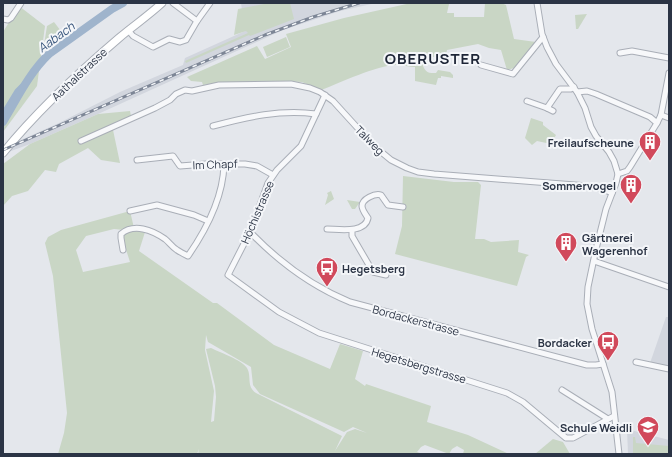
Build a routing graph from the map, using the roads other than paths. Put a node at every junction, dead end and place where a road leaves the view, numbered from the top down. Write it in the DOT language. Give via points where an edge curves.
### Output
graph roads {
  1 [pos="21,3"];
  2 [pos="162,3"];
  3 [pos="172,3"];
  4 [pos="210,3"];
  5 [pos="536,3"];
  6 [pos="3,19"];
  7 [pos="197,21"];
  8 [pos="128,30"];
  9 [pos="543,37"];
  10 [pos="620,53"];
  11 [pos="669,58"];
  12 [pos="481,65"];
  13 [pos="669,74"];
  14 [pos="576,90"];
  15 [pos="325,95"];
  16 [pos="667,97"];
  17 [pos="527,100"];
  18 [pos="547,108"];
  19 [pos="553,111"];
  20 [pos="316,114"];
  21 [pos="661,115"];
  22 [pos="669,118"];
  23 [pos="657,123"];
  24 [pos="213,126"];
  25 [pos="81,141"];
  26 [pos="3,153"];
  27 [pos="137,160"];
  28 [pos="224,164"];
  29 [pos="618,174"];
  30 [pos="273,175"];
  31 [pos="612,193"];
  32 [pos="403,207"];
  33 [pos="130,211"];
  34 [pos="208,221"];
  35 [pos="327,229"];
  36 [pos="352,231"];
  37 [pos="250,232"];
  38 [pos="124,250"];
  39 [pos="594,261"];
  40 [pos="228,274"];
  41 [pos="386,275"];
  42 [pos="669,287"];
  43 [pos="636,362"];
  44 [pos="603,364"];
  45 [pos="669,369"];
  46 [pos="562,390"];
  47 [pos="614,416"];
  48 [pos="608,419"];
  49 [pos="619,454"];
  1 -- 6 [label="street" via="11,18"];
  2 -- 8 [label="main road, Aathalstrasse"];
  3 -- 7 [label="street"];
  4 -- 7 [label="street"];
  5 -- 9 [label="street"];
  7 -- 8 [label="street" via="186,40 169,40 153,47 133,36"];
  8 -- 26 [label="main road, Aathalstrasse" via="65,86"];
  9 -- 12 [label="street" via="513,74"];
  9 -- 14 [label="street" via="553,60"];
  10 -- 11 [label="street" via="632,51"];
  13 -- 16 [label="street"];
  14 -- 18 [label="street" via="560,89"];
  14 -- 23 [label="street" via="591,92 650,117"];
  14 -- 29 [label="street" via="591,127 611,156"];
  15 -- 20 [label="street, Höchistrasse"];
  15 -- 25 [label="street, Talweg" via="310,88 284,84 219,85 192,91 185,90 155,108"];
  15 -- 31 [label="street, Talweg" via="383,154 418,172 588,186"];
  16 -- 21 [label="street"];
  17 -- 18 [label="street"];
  18 -- 19 [label="street"];
  20 -- 24 [label="street" via="286,112 253,116"];
  20 -- 30 [label="street, Höchistrasse" via="301,146"];
  21 -- 22 [label="street"];
  21 -- 23 [label="street"];
  23 -- 29 [label="street" via="627,171"];
  27 -- 28 [label="street, Im Chapf" via="172,156 180,166"];
  28 -- 30 [label="street, Im Chapf" via="251,165"];
  28 -- 34 [label="street" via="223,180"];
  29 -- 31 [label="street"];
  30 -- 37 [label="street, Höchistrasse"];
  31 -- 39 [label="street"];
  32 -- 36 [label="street" via="388,205 381,195 375,194 362,204 368,218 367,222"];
  33 -- 34 [label="street" via="157,205"];
  34 -- 38 [label="street" via="188,256 146,229 134,228 121,234"];
  35 -- 36 [label="street"];
  36 -- 41 [label="street" via="352,236 372,272"];
  37 -- 40 [label="street, Höchistrasse"];
  37 -- 44 [label="street, Bordackerstrasse" via="278,259 301,276 350,302 587,365"];
  39 -- 42 [label="street"];
  39 -- 44 [label="street" via="587,304"];
  40 -- 48 [label="street, Hegetsbergstrasse" via="279,312 320,333 507,393 523,402 566,438 573,438"];
  43 -- 45 [label="street"];
  44 -- 47 [label="street" via="612,392"];
  46 -- 48 [label="street"];
  47 -- 48 [label="street, Hegetsbergstrasse"];
  47 -- 49 [label="street"];
}
